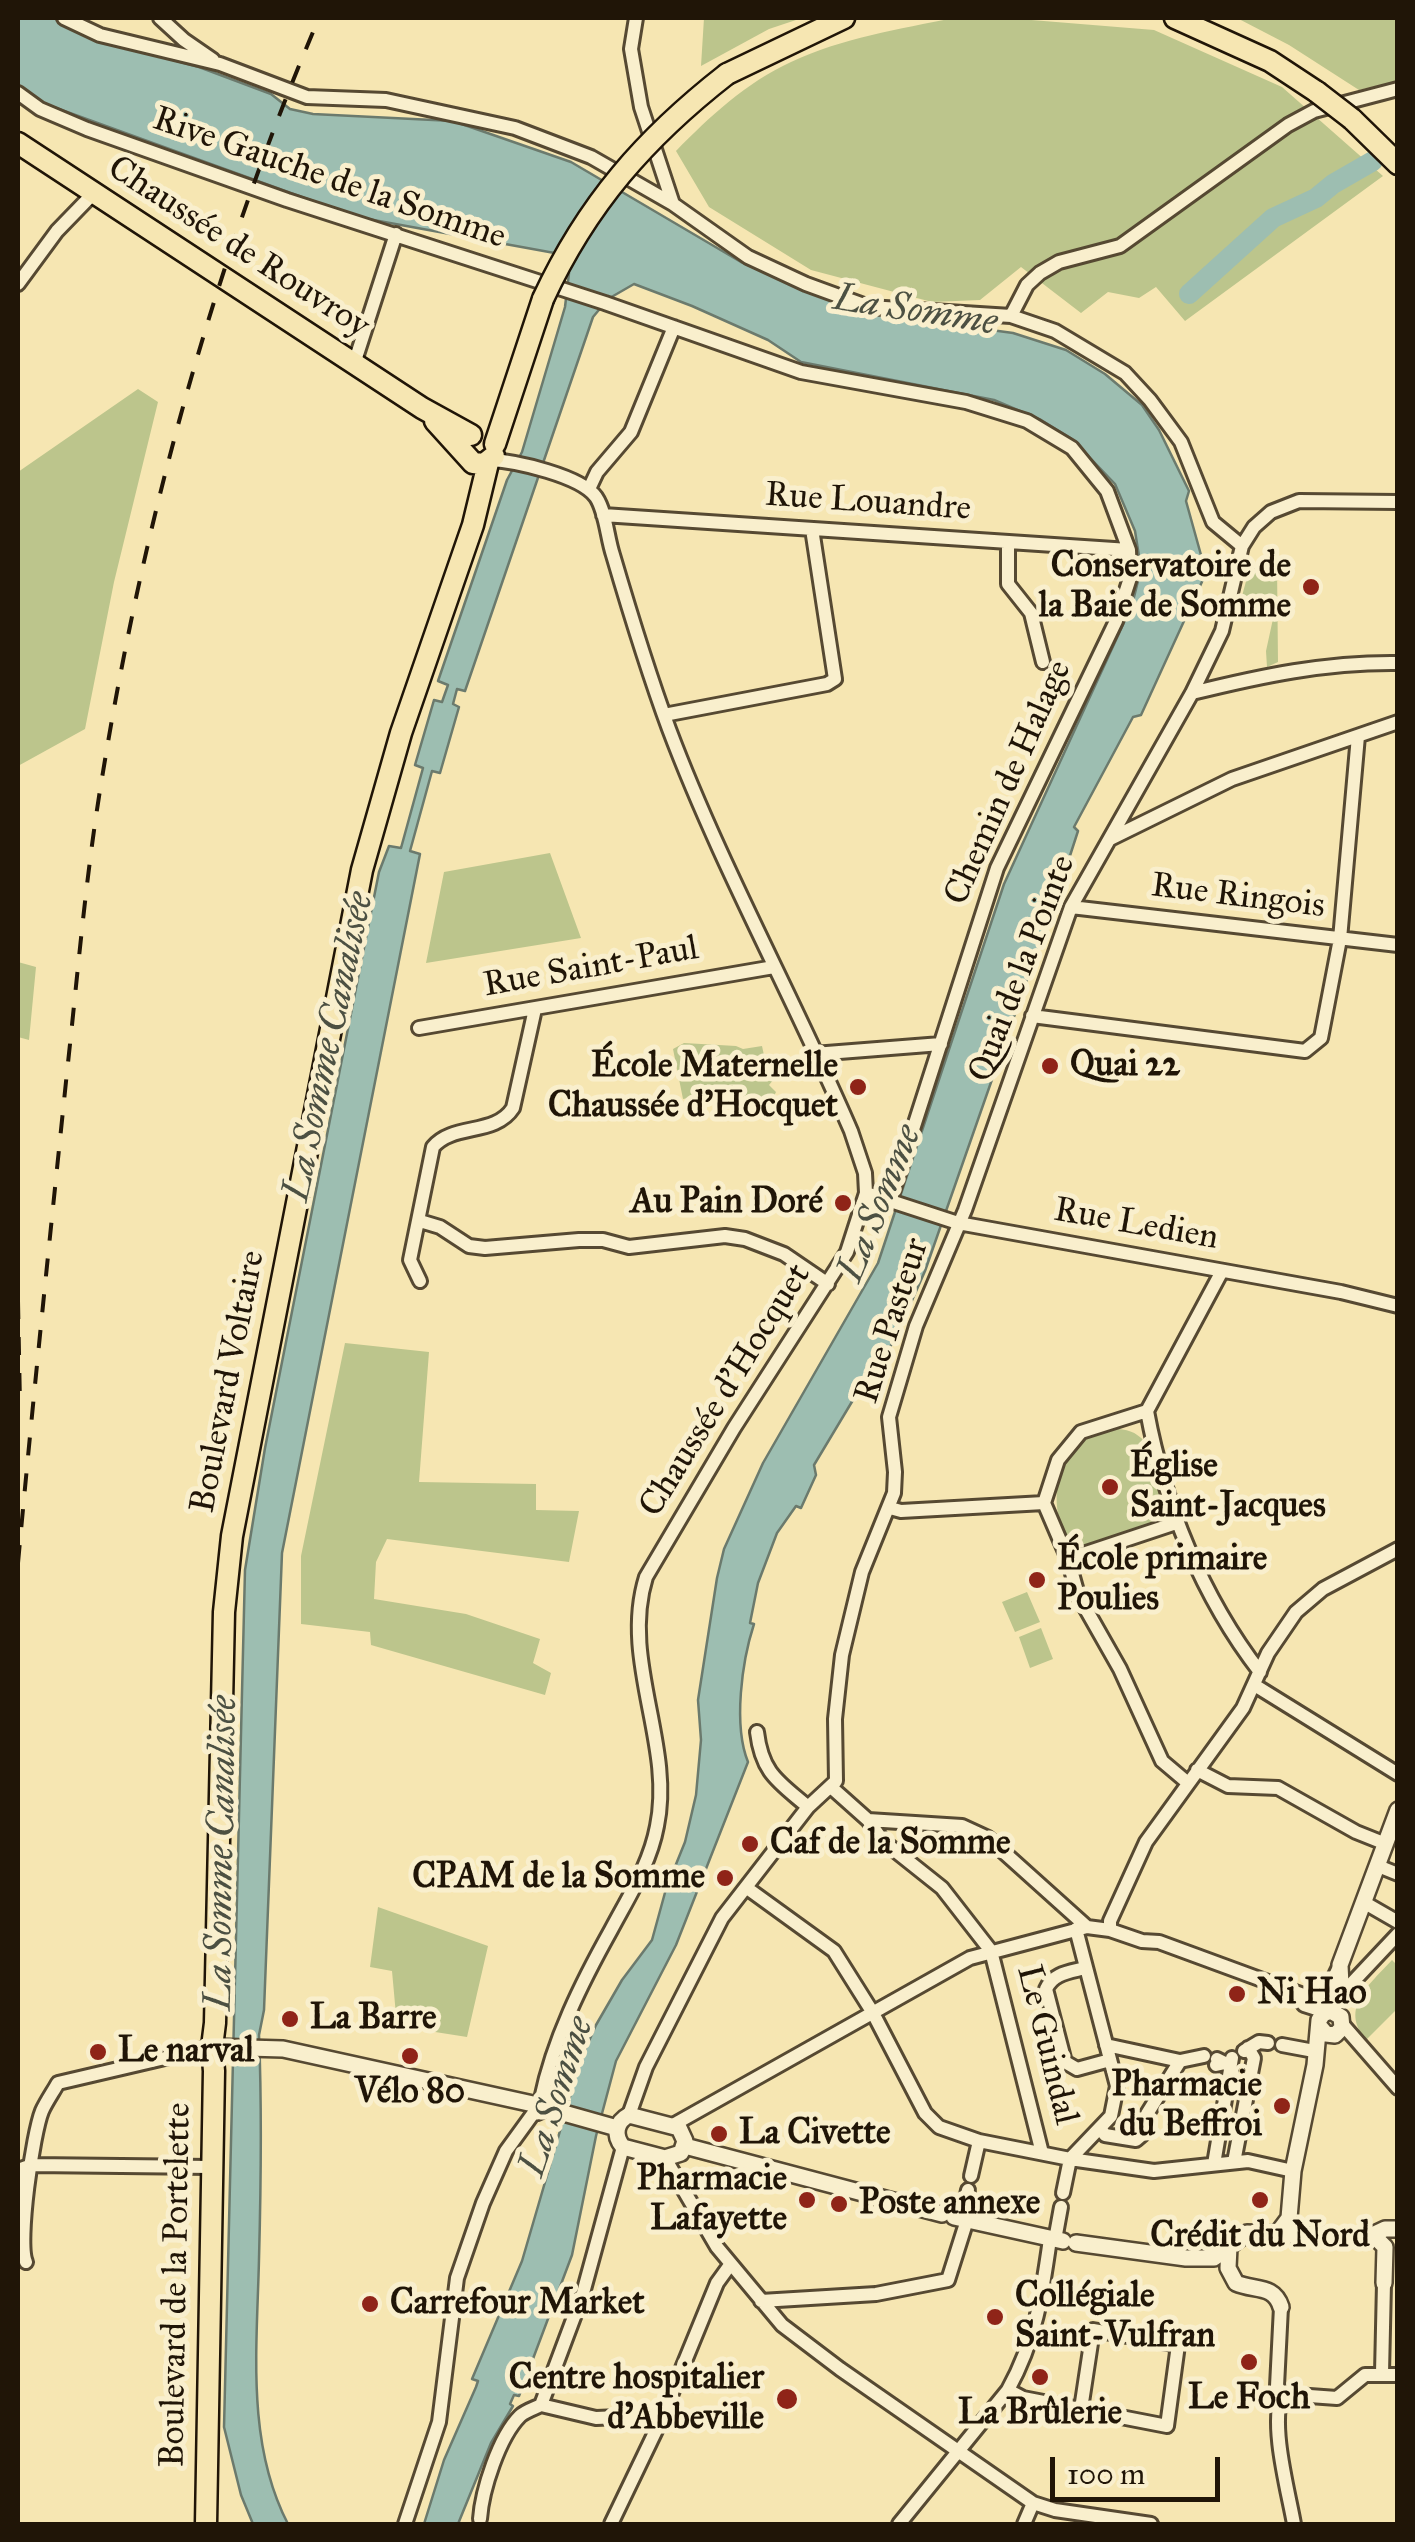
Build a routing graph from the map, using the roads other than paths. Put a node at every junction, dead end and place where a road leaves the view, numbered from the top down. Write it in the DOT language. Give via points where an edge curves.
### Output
graph roads {
  1 [pos="64,18"];
  2 [pos="160,18"];
  3 [pos="636,18"];
  4 [pos="844,18"];
  5 [pos="1175,18"];
  6 [pos="220,64"];
  7 [pos="1398,89"];
  8 [pos="18,92"];
  9 [pos="1355,122"];
  10 [pos="18,143"];
  11 [pos="1398,164"];
  12 [pos="1398,172"];
  13 [pos="91,191"];
  14 [pos="673,204"];
  15 [pos="396,234"];
  16 [pos="18,284"];
  17 [pos="627,310"];
  18 [pos="1010,316"];
  19 [pos="674,327"];
  20 [pos="354,364"];
  21 [pos="485,451"];
  22 [pos="588,489"];
  23 [pos="1398,502"];
  24 [pos="603,515"];
  25 [pos="812,529"];
  26 [pos="1008,542"];
  27 [pos="1242,546"];
  28 [pos="1129,550"];
  29 [pos="1043,662"];
  30 [pos="1398,663"];
  31 [pos="1192,694"];
  32 [pos="664,714"];
  33 [pos="1398,722"];
  34 [pos="1358,736"];
  35 [pos="1108,840"];
  36 [pos="1072,907"];
  37 [pos="1340,939"];
  38 [pos="1398,945"];
  39 [pos="774,967"];
  40 [pos="536,1008"];
  41 [pos="1032,1016"];
  42 [pos="419,1028"];
  43 [pos="941,1044"];
  44 [pos="814,1054"];
  45 [pos="866,1193"];
  46 [pos="893,1202"];
  47 [pos="420,1221"];
  48 [pos="951,1221"];
  49 [pos="1222,1270"];
  50 [pos="420,1281"];
  51 [pos="828,1284"];
  52 [pos="1398,1306"];
  53 [pos="1147,1410"];
  54 [pos="1044,1503"];
  55 [pos="890,1508"];
  56 [pos="1176,1524"];
  57 [pos="1398,1549"];
  58 [pos="1068,1559"];
  59 [pos="1258,1679"];
  60 [pos="756,1732"];
  61 [pos="1197,1770"];
  62 [pos="1398,1774"];
  63 [pos="1188,1783"];
  64 [pos="831,1786"];
  65 [pos="808,1807"];
  66 [pos="1398,1810"];
  67 [pos="868,1820"];
  68 [pos="1386,1844"];
  69 [pos="1378,1866"];
  70 [pos="1398,1874"];
  71 [pos="747,1888"];
  72 [pos="1364,1903"];
  73 [pos="1398,1922"];
  74 [pos="1082,1928"];
  75 [pos="1110,1930"];
  76 [pos="1398,1934"];
  77 [pos="991,1950"];
  78 [pos="1344,1959"];
  79 [pos="1085,1968"];
  80 [pos="1351,1984"];
  81 [pos="1295,1992"];
  82 [pos="873,2013"];
  83 [pos="1333,2023"];
  84 [pos="1106,2046"];
  85 [pos="219,2048"];
  86 [pos="1248,2048"];
  87 [pos="1315,2058"];
  88 [pos="1110,2060"];
  89 [pos="1209,2060"];
  90 [pos="1398,2088"];
  91 [pos="543,2106"];
  92 [pos="629,2115"];
  93 [pos="673,2125"];
  94 [pos="610,2126"];
  95 [pos="1101,2129"];
  96 [pos="978,2141"];
  97 [pos="623,2146"];
  98 [pos="685,2146"];
  99 [pos="1042,2154"];
  100 [pos="665,2158"];
  101 [pos="1070,2159"];
  102 [pos="1234,2162"];
  103 [pos="1214,2164"];
  104 [pos="26,2167"];
  105 [pos="211,2167"];
  106 [pos="1294,2170"];
  107 [pos="18,2192"];
  108 [pos="956,2217"];
  109 [pos="1289,2218"];
  110 [pos="1398,2230"];
  111 [pos="1277,2234"];
  112 [pos="1301,2235"];
  113 [pos="1368,2237"];
  114 [pos="1061,2241"];
  115 [pos="1385,2248"];
  116 [pos="26,2262"];
  117 [pos="1221,2263"];
  118 [pos="730,2265"];
  119 [pos="1384,2283"];
  120 [pos="761,2301"];
  121 [pos="1281,2307"];
  122 [pos="1390,2347"];
  123 [pos="1382,2373"];
  124 [pos="1398,2374"];
  125 [pos="1008,2390"];
  126 [pos="1282,2394"];
  127 [pos="541,2405"];
  128 [pos="1081,2410"];
  129 [pos="660,2422"];
  130 [pos="958,2451"];
  131 [pos="1033,2503"];
  132 [pos="480,2519"];
  133 [pos="206,2524"];
  134 [pos="405,2524"];
  135 [pos="611,2524"];
  136 [pos="899,2524"];
  137 [pos="1024,2524"];
  138 [pos="1151,2524"];
  139 [pos="1294,2524"];
  1 -- 6 [label="street" via="100,35"];
  2 -- 6 [label="street"];
  3 -- 14 [label="street" via="631,49 640,107"];
  4 -- 21 [label="main road, Boulevard Voltaire, bridge" via="727,74 618,175 576,234 511,356"];
  5 -- 9 [label="main road, bridge" via="1253,52"];
  6 -- 14 [label="street" via="307,97 386,100 514,128 591,157"];
  7 -- 18 [label="street" via="1314,111 1288,126 1120,246 1040,273"];
  8 -- 15 [label="street, Rive Gauche de la Somme" via="87,129"];
  9 -- 11 [label="main road"];
  9 -- 12 [label="main road"];
  10 -- 13 [label="main road, Chaussée de Rouvroy"];
  13 -- 16 [label="street"];
  13 -- 20 [label="main road, Chaussée de Rouvroy"];
  14 -- 18 [label="street" via="748,257 869,307"];
  15 -- 17 [label="street, Rive Gauche de la Somme"];
  15 -- 20 [label="street"];
  17 -- 19 [label="street, Chemin de Halage"];
  18 -- 27 [label="street" via="1055,331 1124,373 1181,442 1213,522"];
  19 -- 22 [label="street" via="626,441"];
  19 -- 28 [label="street, Chemin de Halage" via="801,372 966,402 1027,421 1072,448 1108,491"];
  20 -- 21 [label="main road, Chaussée de Rouvroy"];
  21 -- 22 [label="street"];
  21 -- 85 [label="main road, Boulevard Voltaire" via="362,870 230,1554"];
  22 -- 24 [label="street, Chaussée d'Hocquet"];
  23 -- 27 [label="street" via="1285,504 1254,526"];
  24 -- 25 [label="street, Rue Louandre"];
  24 -- 32 [label="street, Chaussée d'Hocquet"];
  25 -- 26 [label="street, Rue Louandre"];
  25 -- 32 [label="street" via="835,678"];
  26 -- 28 [label="street, Rue Louandre"];
  26 -- 29 [label="street" via="1008,584 1030,613"];
  27 -- 31 [label="street, Quai de la Pointe" via="1222,630"];
  28 -- 43 [label="street, Chemin de Halage" via="1130,578 1116,621 997,868"];
  30 -- 31 [label="street" via="1286,670"];
  31 -- 35 [label="street, Quai de la Pointe"];
  32 -- 39 [label="street, Chaussée d'Hocquet"];
  33 -- 34 [label="street"];
  34 -- 35 [label="street" via="1232,778"];
  34 -- 37 [label="street"];
  35 -- 36 [label="street, Quai de la Pointe"];
  36 -- 37 [label="street, Rue Ringois"];
  36 -- 41 [label="street, Quai de la Pointe"];
  37 -- 38 [label="street, Rue Ringois"];
  37 -- 41 [label="street" via="1320,1038 1305,1051"];
  39 -- 40 [label="street, Rue Saint-Paul"];
  39 -- 44 [label="street, Chaussée d'Hocquet"];
  40 -- 42 [label="street, Rue Saint-Paul"];
  40 -- 47 [label="street" via="513,1108 499,1122 437,1141"];
  41 -- 48 [label="street, Quai de la Pointe"];
  43 -- 44 [label="street"];
  43 -- 46 [label="street, Chemin de Halage"];
  44 -- 45 [label="street, Chaussée d'Hocquet" via="851,1131"];
  45 -- 46 [label="street, Rue Ledien"];
  45 -- 51 [label="street, Chaussée d'Hocquet" via="852,1242"];
  46 -- 48 [label="street, Rue Ledien"];
  47 -- 50 [label="street" via="410,1260"];
  47 -- 51 [label="street" via="485,1248 579,1240 628,1247 725,1236 784,1254"];
  48 -- 49 [label="street, Rue Ledien"];
  48 -- 55 [label="street, Rue Pasteur" via="892,1401 896,1472"];
  49 -- 52 [label="street, Rue Ledien"];
  49 -- 53 [label="street"];
  51 -- 91 [label="street, Chaussée d'Hocquet" via="646,1577 639,1648 659,1820 644,1867 572,2006"];
  53 -- 54 [label="street" via="1081,1432 1058,1460"];
  53 -- 56 [label="street"];
  54 -- 55 [label="street"];
  54 -- 58 [label="street"];
  55 -- 64 [label="street, Rue Pasteur" via="854,1598 838,1686"];
  56 -- 58 [label="street"];
  56 -- 59 [label="street"];
  57 -- 59 [label="street" via="1312,1596 1268,1653"];
  58 -- 63 [label="street" via="1078,1594 1162,1761"];
  59 -- 61 [label="street"];
  59 -- 62 [label="street"];
  60 -- 65 [label="street" via="769,1773"];
  61 -- 63 [label="street"];
  61 -- 68 [label="street" via="1228,1786 1278,1788"];
  63 -- 75 [label="street" via="1146,1842"];
  64 -- 65 [label="street"];
  64 -- 67 [label="street"];
  65 -- 71 [label="street"];
  66 -- 68 [label="street"];
  67 -- 74 [label="street" via="962,1826 988,1838"];
  67 -- 77 [label="street" via="883,1841 942,1888"];
  68 -- 69 [label="street"];
  69 -- 70 [label="street"];
  69 -- 72 [label="street"];
  71 -- 82 [label="street" via="834,1951"];
  71 -- 92 [label="street" via="722,1918 663,2031"];
  72 -- 73 [label="street"];
  72 -- 78 [label="street"];
  74 -- 75 [label="street"];
  74 -- 77 [label="street"];
  74 -- 79 [label="street"];
  75 -- 81 [label="street"];
  76 -- 80 [label="street"];
  77 -- 82 [label="street"];
  77 -- 99 [label="street, Le Guindal"];
  78 -- 80 [label="street"];
  78 -- 81 [label="street" via="1325,1996"];
  78 -- 83 [label="street"];
  79 -- 84 [label="street"];
  79 -- 88 [label="street" via="1056,1976 1046,1989 1065,2062 1078,2069"];
  80 -- 83 [label="street"];
  81 -- 83 [label="street"];
  82 -- 93 [label="street"];
  82 -- 96 [label="street" via="925,2113 939,2127"];
  83 -- 87 [label="street"];
  83 -- 90 [label="street"];
  84 -- 88 [label="street"];
  84 -- 89 [label="street"];
  85 -- 91 [label="street" via="276,2048"];
  85 -- 104 [label="street" via="58,2084"];
  85 -- 105 [label="main road, Boulevard de la Portelette"];
  86 -- 87 [label="street" via="1275,2044"];
  86 -- 89 [label="street"];
  86 -- 102 [label="street" via="1254,2058"];
  87 -- 106 [label="street"];
  88 -- 95 [label="street" via="1117,2086 1112,2116"];
  89 -- 95 [label="street" via="1145,2121 1136,2140"];
  89 -- 103 [label="street"];
  91 -- 94 [label="street"];
  91 -- 134 [label="street, Chaussée d'Hocquet" via="506,2150 457,2278 439,2422"];
  92 -- 93 [label="street"];
  92 -- 94 [label="street"];
  93 -- 98 [label="street"];
  94 -- 97 [label="street"];
  95 -- 101 [label="street"];
  96 -- 99 [label="street"];
  96 -- 108 [label="street"];
  97 -- 100 [label="street"];
  97 -- 127 [label="street" via="584,2293"];
  98 -- 100 [label="street"];
  98 -- 108 [label="street"];
  99 -- 101 [label="street"];
  100 -- 118 [label="street"];
  101 -- 103 [label="street" via="1154,2171"];
  101 -- 114 [label="street"];
  102 -- 103 [label="street"];
  102 -- 106 [label="street"];
  104 -- 105 [label="street"];
  104 -- 107 [label="street"];
  104 -- 116 [label="street"];
  105 -- 133 [label="main road, Boulevard de la Portelette"];
  106 -- 109 [label="street"];
  108 -- 114 [label="street"];
  108 -- 120 [label="street" via="948,2280 876,2294"];
  109 -- 111 [label="street"];
  109 -- 112 [label="street"];
  110 -- 113 [label="street"];
  110 -- 115 [label="street"];
  111 -- 112 [label="street"];
  111 -- 117 [label="street" via="1247,2232"];
  112 -- 113 [label="street"];
  113 -- 115 [label="street"];
  114 -- 117 [label="street"];
  114 -- 125 [label="street" via="1031,2344"];
  115 -- 119 [label="street"];
  117 -- 121 [label="street" via="1241,2286 1268,2290"];
  118 -- 120 [label="street"];
  118 -- 129 [label="street"];
  119 -- 122 [label="street"];
  120 -- 130 [label="street" via="782,2326"];
  121 -- 126 [label="street"];
  122 -- 123 [label="street"];
  123 -- 124 [label="street"];
  123 -- 126 [label="street" via="1365,2375 1337,2398"];
  125 -- 128 [label="street"];
  125 -- 130 [label="street"];
  126 -- 139 [label="street" via="1281,2443"];
  127 -- 129 [label="street" via="596,2418"];
  127 -- 132 [label="street" via="520,2415 498,2454"];
  128 -- 128 [label="street" via="1167,2426 1178,2345 1093,2330"];
  129 -- 135 [label="street"];
  130 -- 131 [label="street"];
  130 -- 136 [label="street"];
  131 -- 137 [label="street"];
  131 -- 138 [label="street"];
}
